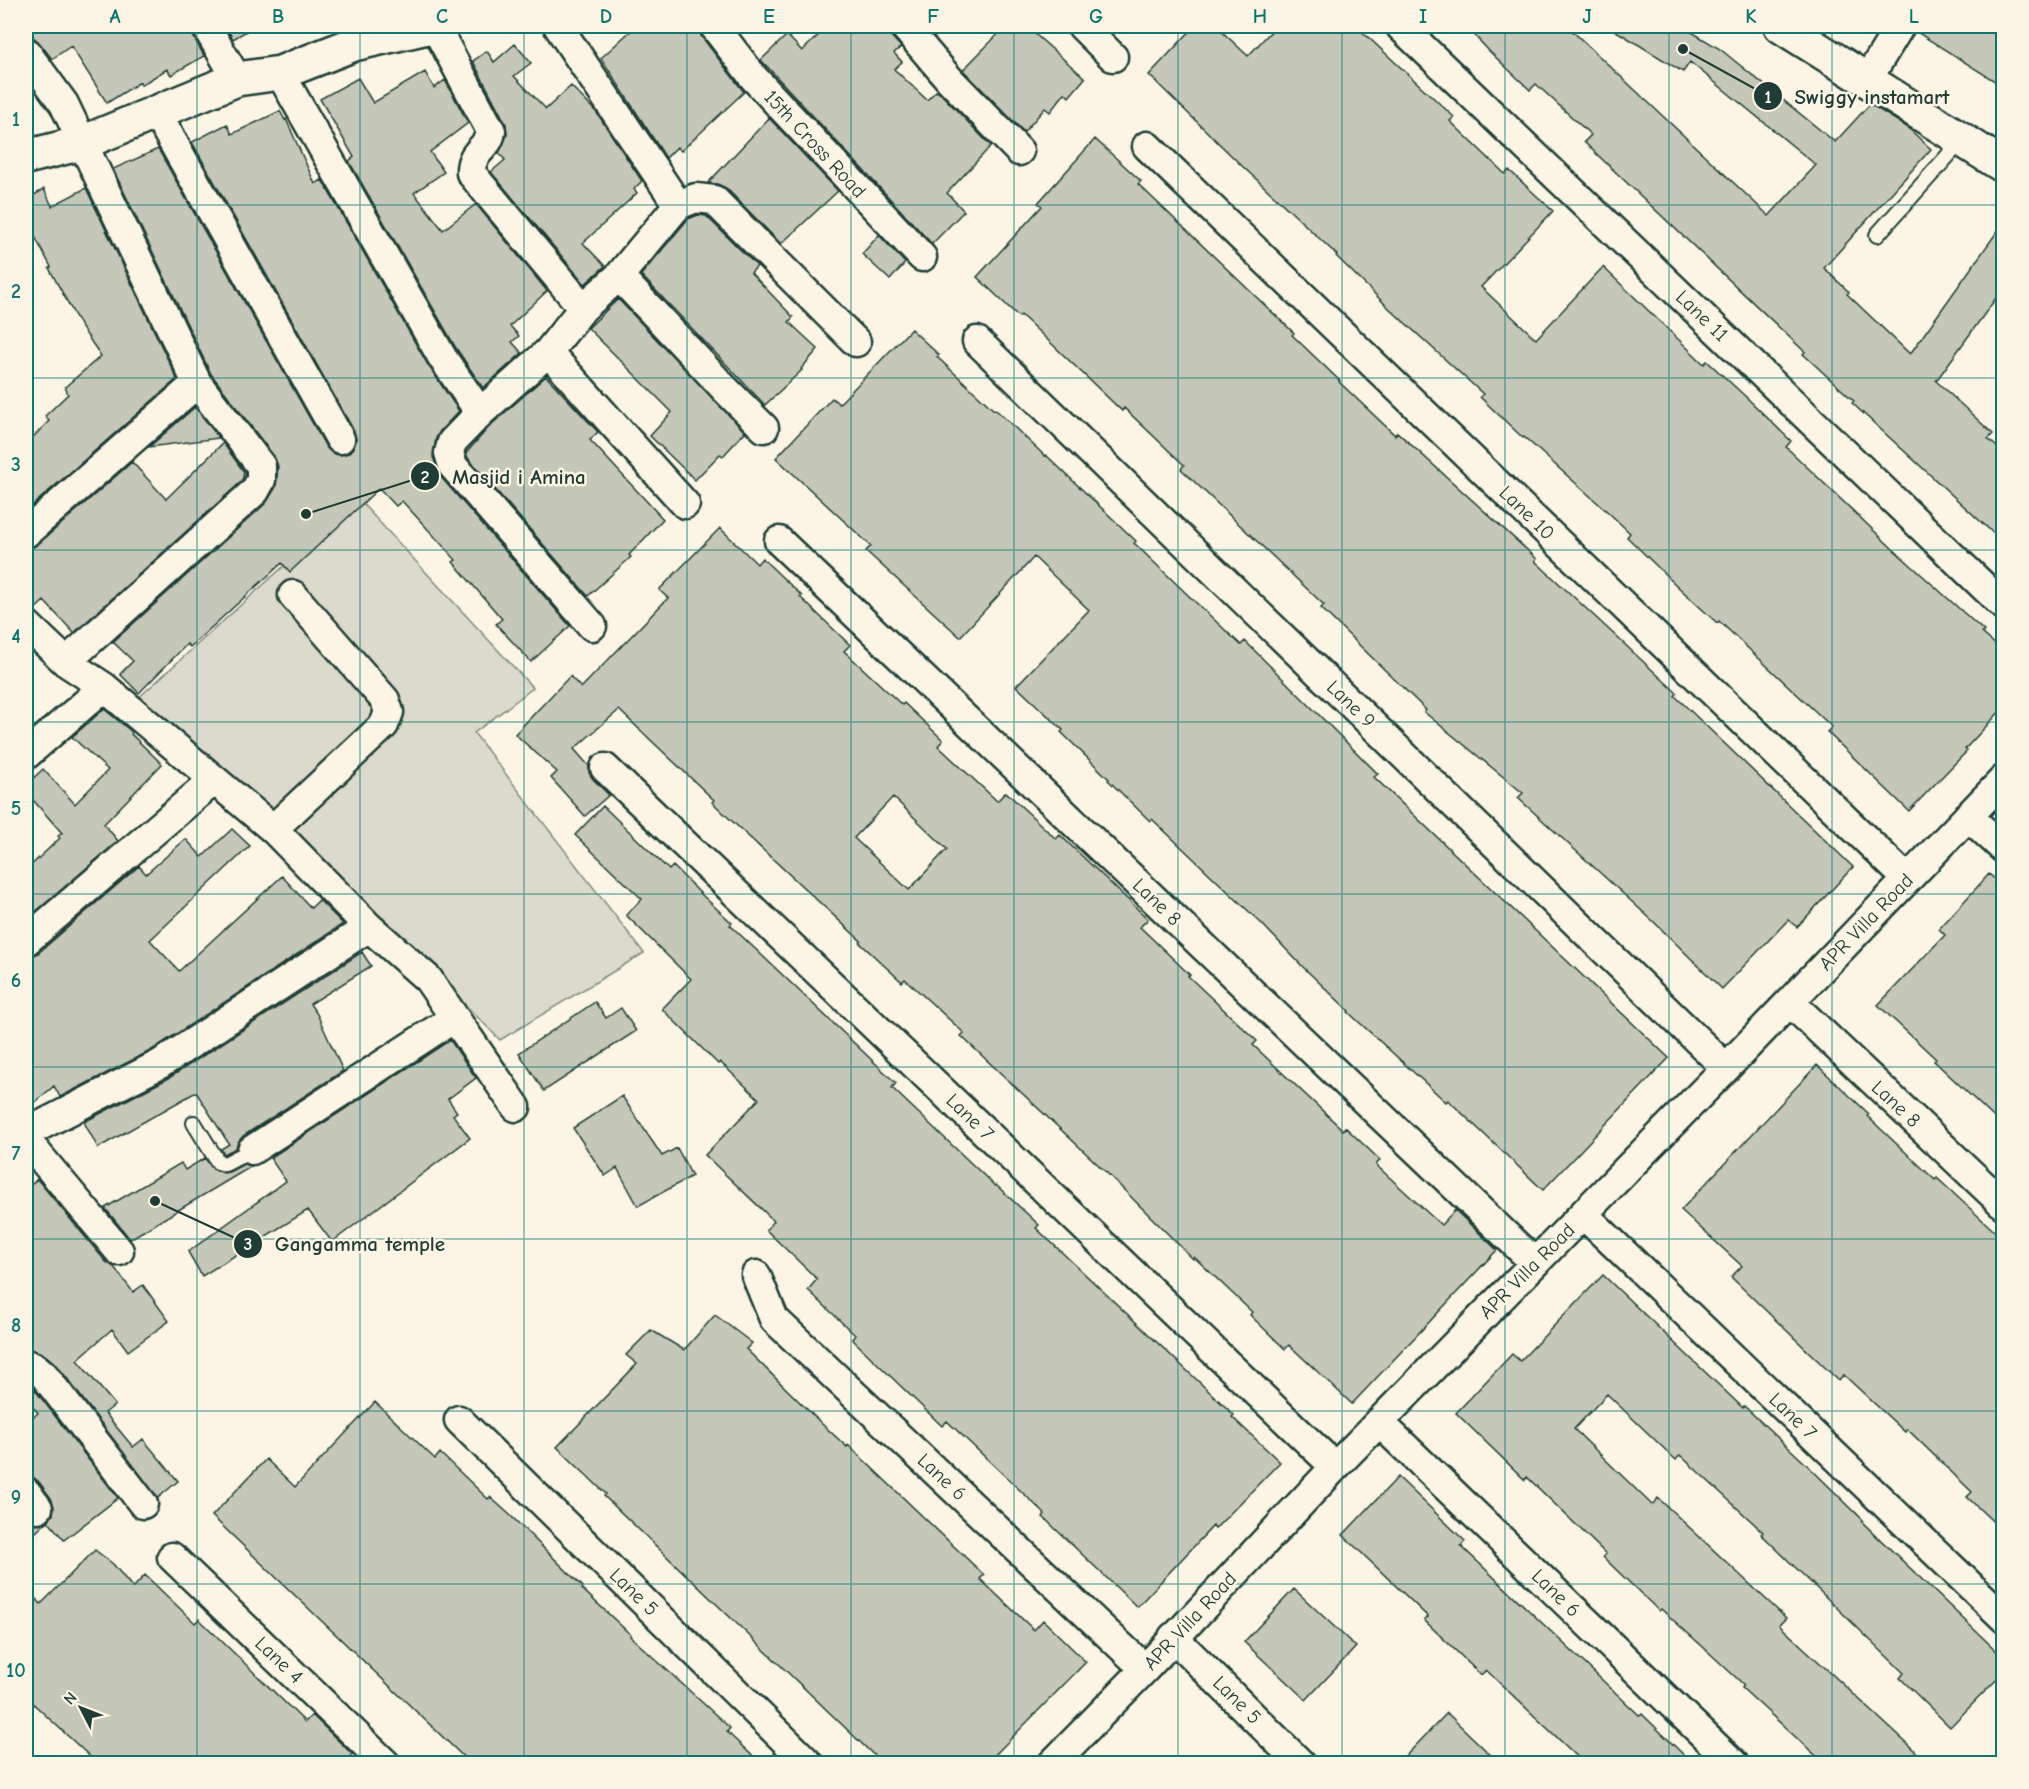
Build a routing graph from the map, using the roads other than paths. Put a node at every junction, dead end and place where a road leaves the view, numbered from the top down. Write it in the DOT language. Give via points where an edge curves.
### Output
graph roads {
  1 [pos="206,26"];
  2 [pos="434,26"];
  3 [pos="558,26"];
  4 [pos="714,26"];
  5 [pos="904,26"];
  6 [pos="1083,26"];
  7 [pos="1400,26"];
  8 [pos="1782,26"];
  9 [pos="1900,26"];
  10 [pos="350,35"];
  11 [pos="26,52"];
  12 [pos="1113,57"];
  13 [pos="280,73"];
  14 [pos="237,79"];
  15 [pos="1867,80"];
  16 [pos="156,112"];
  17 [pos="1962,140"];
  18 [pos="82,143"];
  19 [pos="1147,146"];
  20 [pos="1019,151"];
  21 [pos="26,157"];
  22 [pos="2004,166"];
  23 [pos="678,205"];
  24 [pos="1877,235"];
  25 [pos="922,256"];
  26 [pos="619,276"];
  27 [pos="583,308"];
  28 [pos="977,341"];
  29 [pos="856,342"];
  30 [pos="548,352"];
  31 [pos="197,383"];
  32 [pos="480,413"];
  33 [pos="765,428"];
  34 [pos="340,439"];
  35 [pos="685,504"];
  36 [pos="26,533"];
  37 [pos="779,541"];
  38 [pos="293,595"];
  39 [pos="2004,606"];
  40 [pos="26,624"];
  41 [pos="592,626"];
  42 [pos="66,662"];
  43 [pos="104,687"];
  44 [pos="26,756"];
  45 [pos="605,768"];
  46 [pos="2004,779"];
  47 [pos="214,780"];
  48 [pos="1968,816"];
  49 [pos="273,829"];
  50 [pos="2004,849"];
  51 [pos="1907,879"];
  52 [pos="369,927"];
  53 [pos="26,941"];
  54 [pos="1790,1002"];
  55 [pos="454,1018"];
  56 [pos="1726,1068"];
  57 [pos="516,1107"];
  58 [pos="194,1123"];
  59 [pos="26,1133"];
  60 [pos="26,1140"];
  61 [pos="252,1150"];
  62 [pos="2004,1205"];
  63 [pos="1583,1214"];
  64 [pos="119,1251"];
  65 [pos="1534,1262"];
  66 [pos="756,1275"];
  67 [pos="26,1364"];
  68 [pos="459,1420"];
  69 [pos="1378,1422"];
  70 [pos="1335,1467"];
  71 [pos="143,1504"];
  72 [pos="172,1557"];
  73 [pos="2004,1618"];
  74 [pos="1173,1637"];
  75 [pos="1145,1668"];
  76 [pos="386,1764"];
  77 [pos="809,1764"];
  78 [pos="1052,1764"];
  79 [pos="1301,1764"];
  80 [pos="1734,1764"];
  1 -- 14 [label="street"];
  2 -- 10 [label="street"];
  2 -- 27 [label="street" via="490,131 489,139 473,157 471,173"];
  3 -- 23 [label="street"];
  4 -- 25 [label="street, 15th Cross Road" via="754,78"];
  5 -- 20 [label="street"];
  6 -- 12 [label="street"];
  7 -- 39 [label="street, Lane 11"];
  8 -- 15 [label="street"];
  9 -- 15 [label="street"];
  10 -- 13 [label="street"];
  11 -- 18 [label="street" via="64,104"];
  13 -- 14 [label="street"];
  13 -- 32 [label="street" via="442,357"];
  14 -- 16 [label="street"];
  15 -- 17 [label="street"];
  16 -- 18 [label="street"];
  16 -- 34 [label="street"];
  17 -- 22 [label="street"];
  17 -- 24 [label="lane"];
  18 -- 21 [label="street"];
  18 -- 31 [label="street"];
  19 -- 51 [label="street, Lane 10"];
  23 -- 26 [label="street"];
  23 -- 29 [label="street" via="696,198 714,200"];
  26 -- 27 [label="street"];
  26 -- 33 [label="street"];
  27 -- 30 [label="street"];
  28 -- 56 [label="street, Lane 9"];
  30 -- 32 [label="street"];
  30 -- 35 [label="street"];
  31 -- 36 [label="street"];
  31 -- 42 [label="street" via="261,466 261,480 255,491"];
  32 -- 41 [label="street" via="453,442 449,453 453,466"];
  37 -- 65 [label="street, Lane 8"];
  38 -- 49 [label="street" via="385,700 389,712 384,724"];
  40 -- 42 [label="street"];
  42 -- 43 [label="street"];
  43 -- 44 [label="street"];
  43 -- 47 [label="street"];
  45 -- 70 [label="street, Lane 7"];
  46 -- 48 [label="street, APR Villa Road"];
  47 -- 49 [label="street"];
  47 -- 53 [label="street"];
  48 -- 50 [label="street"];
  48 -- 51 [label="street, APR Villa Road"];
  49 -- 52 [label="street"];
  51 -- 54 [label="street, APR Villa Road"];
  52 -- 55 [label="street" via="428,979"];
  52 -- 59 [label="street" via="160,1064"];
  54 -- 56 [label="street, APR Villa Road"];
  54 -- 62 [label="street, Lane 8"];
  55 -- 57 [label="street"];
  55 -- 61 [label="street"];
  56 -- 63 [label="street, APR Villa Road"];
  58 -- 61 [label="lane" via="218,1162 225,1164"];
  60 -- 64 [label="street"];
  63 -- 65 [label="street, APR Villa Road"];
  63 -- 73 [label="street, Lane 7"];
  65 -- 69 [label="street, APR Villa Road"];
  66 -- 75 [label="street, Lane 6" via="774,1319"];
  67 -- 71 [label="street" via="44,1374"];
  68 -- 77 [label="street, Lane 5"];
  69 -- 70 [label="street, APR Villa Road"];
  69 -- 80 [label="street, Lane 6"];
  70 -- 74 [label="street, APR Villa Road"];
  72 -- 76 [label="street, Lane 4"];
  74 -- 75 [label="street, APR Villa Road"];
  74 -- 79 [label="street, Lane 5"];
  75 -- 78 [label="street, APR Villa Road"];
}
